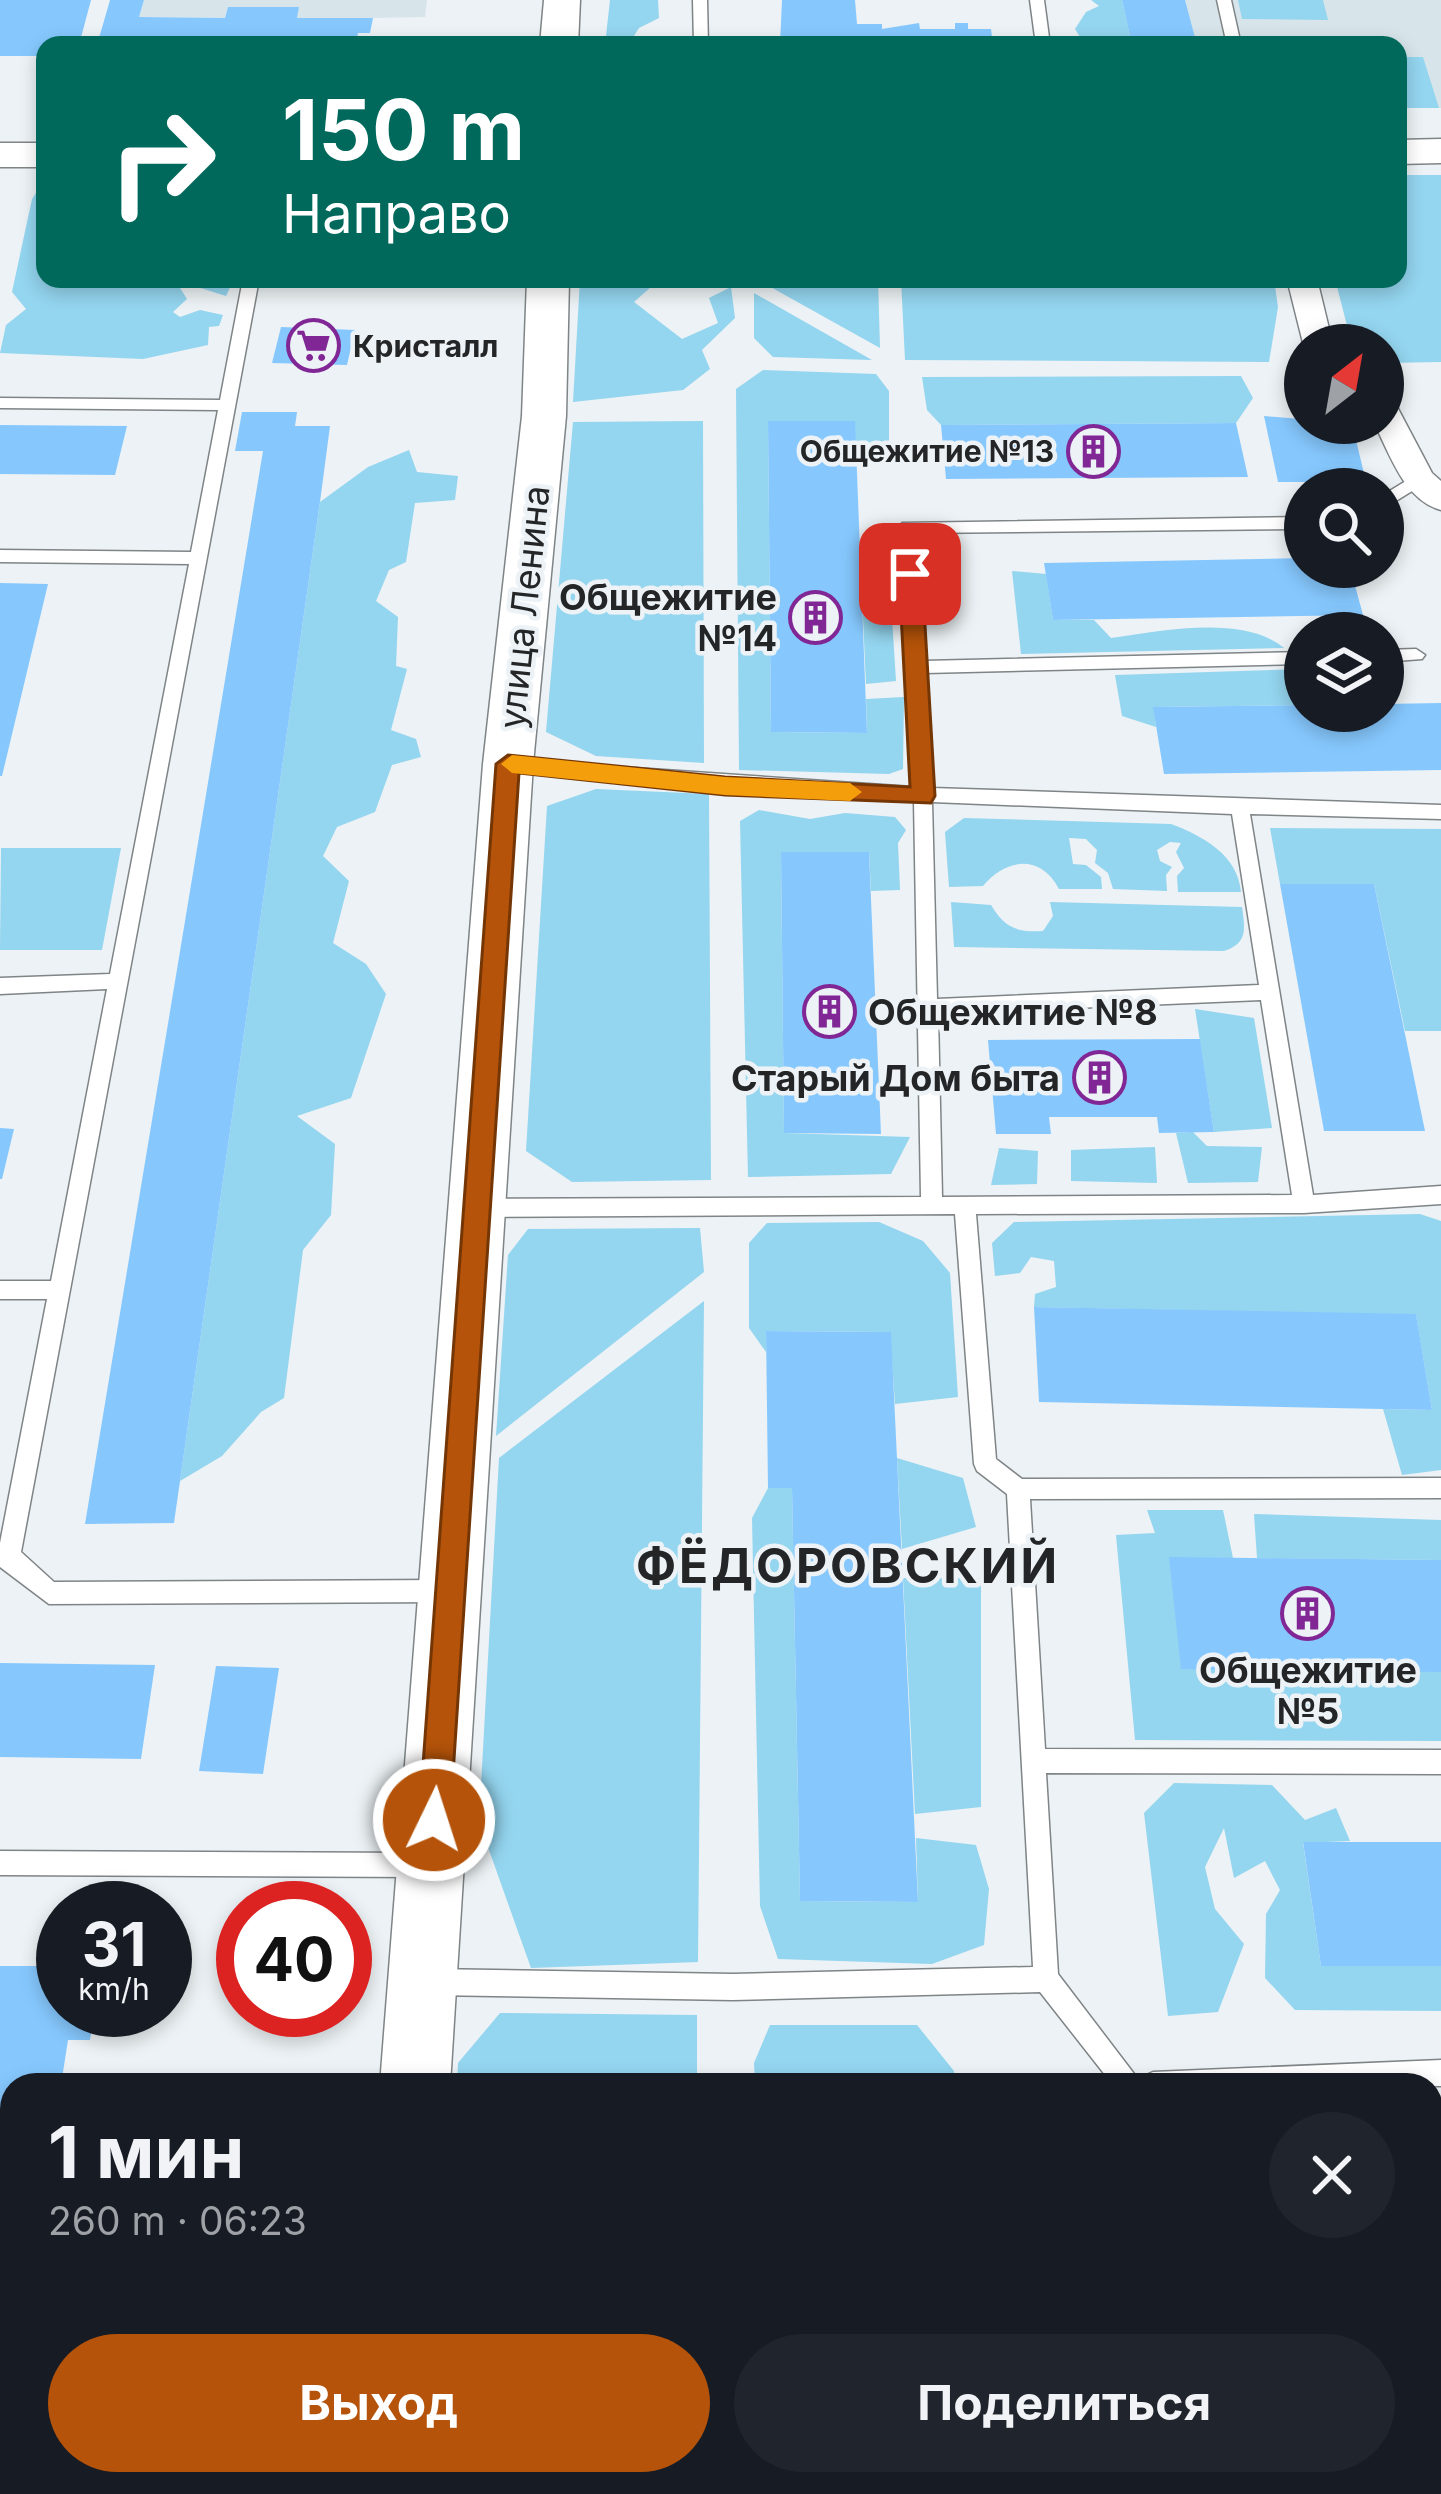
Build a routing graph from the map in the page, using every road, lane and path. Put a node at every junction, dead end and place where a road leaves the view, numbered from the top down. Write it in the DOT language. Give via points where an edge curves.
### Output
graph roads {
  1 [pos="562,0"];
  2 [pos="700,0"];
  3 [pos="1036,0"];
  4 [pos="1224,0"];
  5 [pos="560,36"];
  6 [pos="701,36"];
  7 [pos="1042,36"];
  8 [pos="1232,36"];
  9 [pos="1441,151"];
  10 [pos="1407,152"];
  11 [pos="0,155"];
  12 [pos="36,155"];
  13 [pos="249,288"];
  14 [pos="548,288"];
  15 [pos="1304,288"];
  16 [pos="1312,324"];
  17 [pos="0,403"];
  18 [pos="225,405"];
  19 [pos="1404,444"];
  20 [pos="1430,489"];
  21 [pos="1284,523"];
  22 [pos="0,556"];
  23 [pos="196,558"];
  24 [pos="1404,656"];
  25 [pos="1416,656"];
  26 [pos="1284,658"];
  27 [pos="916,667"];
  28 [pos="508,764"];
  29 [pos="923,796"];
  30 [pos="1240,808"];
  31 [pos="1441,812"];
  32 [pos="117,981"];
  33 [pos="0,986"];
  34 [pos="1272,992"];
  35 [pos="926,1007"];
  36 [pos="1441,1195"];
  37 [pos="1304,1204"];
  38 [pos="932,1206"];
  39 [pos="965,1206"];
  40 [pos="477,1208"];
  41 [pos="0,1290"];
  42 [pos="59,1290"];
  43 [pos="1018,1489"];
  44 [pos="1441,1489"];
  45 [pos="4,1556"];
  46 [pos="450,1591"];
  47 [pos="1033,1761"];
  48 [pos="1441,1762"];
  49 [pos="0,1863"];
  50 [pos="431,1865"];
  51 [pos="1046,1978"];
  52 [pos="423,1982"];
  53 [pos="417,2073"];
  54 [pos="1120,2073"];
  1 -- 5 [label="street"];
  2 -- 6 [label="lane"];
  3 -- 7 [label="lane"];
  4 -- 8 [label="lane"];
  9 -- 10 [label="street"];
  11 -- 12 [label="street"];
  13 -- 18 [label="lane"];
  14 -- 28 [label="street, улица Ленина" via="544,416"];
  15 -- 16 [label="street"];
  17 -- 18 [label="lane"];
  18 -- 23 [label="lane"];
  19 -- 20 [label="street"];
  21 -- 27 [label="lane" via="908,527"];
  22 -- 23 [label="lane"];
  23 -- 32 [label="lane"];
  24 -- 25 [label="lane"];
  26 -- 27 [label="lane"];
  27 -- 29 [label="lane"];
  28 -- 29 [label="lane"];
  28 -- 40 [label="street, улица Ленина"];
  29 -- 30 [label="lane"];
  29 -- 35 [label="lane"];
  30 -- 31 [label="lane"];
  30 -- 34 [label="lane"];
  32 -- 33 [label="lane"];
  32 -- 42 [label="lane"];
  34 -- 35 [label="lane"];
  34 -- 37 [label="lane"];
  35 -- 38 [label="lane"];
  36 -- 37 [label="lane"];
  37 -- 39 [label="lane"];
  38 -- 39 [label="lane"];
  38 -- 40 [label="lane"];
  39 -- 43 [label="lane" via="985,1464"];
  40 -- 46 [label="street, улица Ленина"];
  41 -- 42 [label="lane"];
  42 -- 45 [label="lane"];
  43 -- 44 [label="lane"];
  43 -- 47 [label="lane"];
  45 -- 46 [label="lane" via="49,1593"];
  46 -- 50 [label="street, улица Ленина"];
  47 -- 48 [label="lane"];
  47 -- 51 [label="lane"];
  49 -- 50 [label="lane"];
  50 -- 52 [label="street, улица Ленина"];
  51 -- 52 [label="lane" via="733,1987"];
  51 -- 54 [label="lane"];
  52 -- 53 [label="street, улица Ленина"];
}
